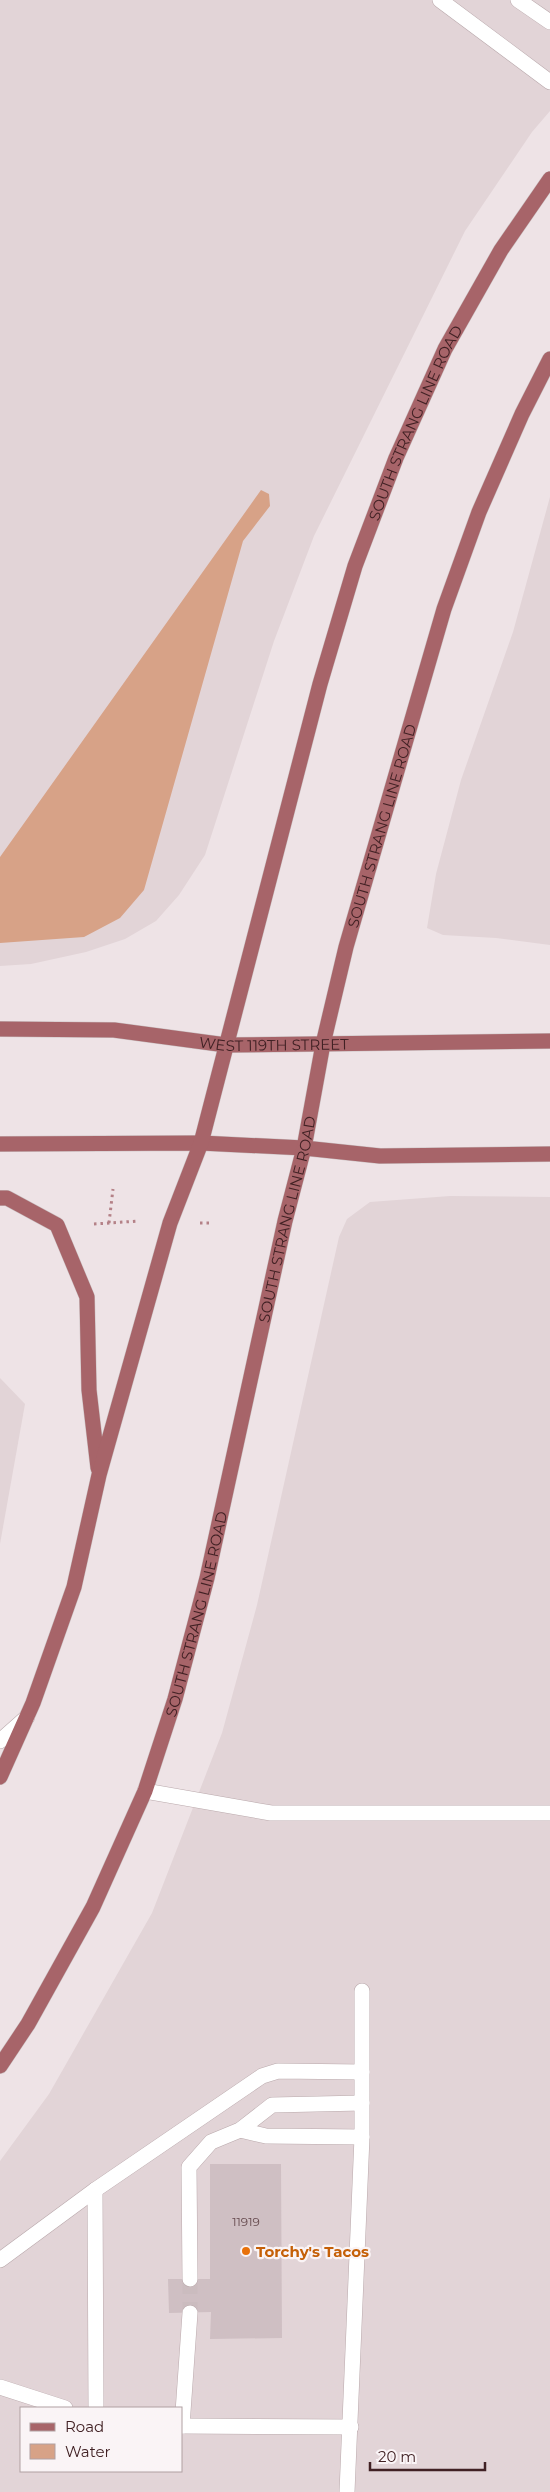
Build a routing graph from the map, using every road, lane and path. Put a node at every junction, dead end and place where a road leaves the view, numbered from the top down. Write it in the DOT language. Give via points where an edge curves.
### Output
graph roads {
  1 [pos="440,0"];
  2 [pos="518,0"];
  3 [pos="550,22"];
  4 [pos="550,82"];
  5 [pos="550,179"];
  6 [pos="550,359"];
  7 [pos="0,1030"];
  8 [pos="550,1041"];
  9 [pos="323,1044"];
  10 [pos="226,1045"];
  11 [pos="201,1143"];
  12 [pos="0,1144"];
  13 [pos="304,1148"];
  14 [pos="550,1154"];
  15 [pos="113,1189"];
  16 [pos="0,1198"];
  17 [pos="139,1221"];
  18 [pos="109,1223"];
  19 [pos="94,1224"];
  20 [pos="99,1475"];
  21 [pos="27,1718"];
  22 [pos="0,1741"];
  23 [pos="0,1777"];
  24 [pos="145,1790"];
  25 [pos="550,1813"];
  26 [pos="362,1991"];
  27 [pos="0,2066"];
  28 [pos="362,2072"];
  29 [pos="362,2102"];
  30 [pos="240,2130"];
  31 [pos="362,2138"];
  32 [pos="95,2190"];
  33 [pos="0,2260"];
  34 [pos="190,2278"];
  35 [pos="190,2313"];
  36 [pos="0,2387"];
  37 [pos="62,2407"];
  38 [pos="96,2407"];
  39 [pos="182,2426"];
  40 [pos="351,2427"];
  41 [pos="347,2492"];
  1 -- 4 [label="street"];
  2 -- 3 [label="street"];
  5 -- 10 [label="main road, SOUTH STRANG LINE ROAD" via="501,250 445,350 396,458 355,566 320,684"];
  6 -- 9 [label="main road, SOUTH STRANG LINE ROAD" via="479,512 444,609 346,947"];
  7 -- 10 [label="main road, WEST 119TH STREET" via="114,1030"];
  8 -- 9 [label="main road, WEST 119TH STREET"];
  9 -- 10 [label="main road, WEST 119TH STREET"];
  9 -- 13 [label="main road, SOUTH STRANG LINE ROAD"];
  10 -- 11 [label="main road, SOUTH STRANG LINE ROAD"];
  11 -- 12 [label="main road"];
  11 -- 13 [label="main road"];
  11 -- 20 [label="main road, SOUTH STRANG LINE ROAD" via="170,1222"];
  13 -- 14 [label="main road" via="380,1156"];
  13 -- 24 [label="main road, SOUTH STRANG LINE ROAD" via="207,1578 175,1699"];
  15 -- 18 [label="path"];
  16 -- 20 [label="main road" via="7,1198 57,1225 87,1297 89,1390"];
  17 -- 18 [label="path"];
  18 -- 19 [label="path"];
  20 -- 21 [label="main road, SOUTH STRANG LINE ROAD" via="74,1587"];
  21 -- 22 [label="street"];
  21 -- 23 [label="main road, SOUTH STRANG LINE ROAD"];
  24 -- 25 [label="street" via="271,1813"];
  24 -- 27 [label="main road, SOUTH STRANG LINE ROAD" via="93,1907 28,2024"];
  26 -- 28 [label="street"];
  28 -- 29 [label="street"];
  28 -- 32 [label="street" via="278,2071 262,2076"];
  29 -- 30 [label="street" via="272,2105"];
  29 -- 31 [label="street"];
  30 -- 31 [label="street" via="266,2136"];
  30 -- 34 [label="street" via="211,2142 189,2167"];
  31 -- 40 [label="street"];
  32 -- 33 [label="street"];
  32 -- 38 [label="street"];
  35 -- 39 [label="street"];
  36 -- 37 [label="street"];
  39 -- 40 [label="street"];
  40 -- 41 [label="street"];
}
